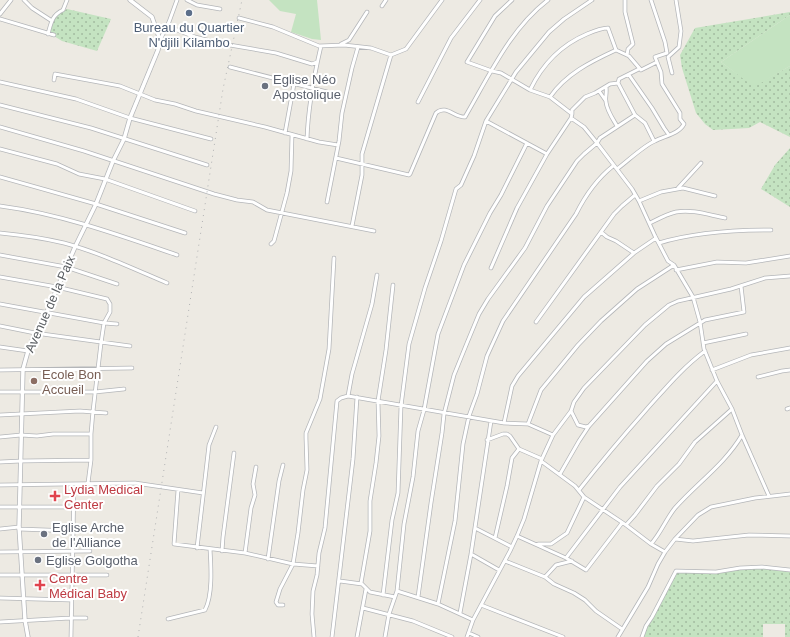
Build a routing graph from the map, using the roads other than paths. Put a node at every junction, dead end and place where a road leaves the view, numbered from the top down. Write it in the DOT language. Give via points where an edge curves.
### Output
graph roads {
  1 [pos="11,0"];
  2 [pos="24,0"];
  3 [pos="66,0"];
  4 [pos="130,0"];
  5 [pos="177,0"];
  6 [pos="187,0"];
  7 [pos="198,0"];
  8 [pos="386,0"];
  9 [pos="442,0"];
  10 [pos="480,0"];
  11 [pos="512,0"];
  12 [pos="548,0"];
  13 [pos="592,0"];
  14 [pos="625,0"];
  15 [pos="651,0"];
  16 [pos="676,0"];
  17 [pos="197,4"];
  18 [pos="382,6"];
  19 [pos="220,9"];
  20 [pos="367,12"];
  21 [pos="0,14"];
  22 [pos="239,18"];
  23 [pos="0,19"];
  24 [pos="52,21"];
  25 [pos="168,26"];
  26 [pos="48,34"];
  27 [pos="54,35"];
  28 [pos="160,40"];
  29 [pos="340,45"];
  30 [pos="321,46"];
  31 [pos="358,47"];
  32 [pos="616,50"];
  33 [pos="391,55"];
  34 [pos="627,55"];
  35 [pos="668,55"];
  36 [pos="317,62"];
  37 [pos="657,62"];
  38 [pos="230,66"];
  39 [pos="639,69"];
  40 [pos="492,71"];
  41 [pos="672,73"];
  42 [pos="629,75"];
  43 [pos="512,79"];
  44 [pos="54,80"];
  45 [pos="0,82"];
  46 [pos="618,83"];
  47 [pos="294,84"];
  48 [pos="313,87"];
  49 [pos="606,87"];
  50 [pos="530,90"];
  51 [pos="599,91"];
  52 [pos="327,92"];
  53 [pos="140,94"];
  54 [pos="550,98"];
  55 [pos="606,101"];
  56 [pos="418,102"];
  57 [pos="0,105"];
  58 [pos="635,115"];
  59 [pos="572,116"];
  60 [pos="130,118"];
  61 [pos="486,121"];
  62 [pos="617,126"];
  63 [pos="0,127"];
  64 [pos="285,133"];
  65 [pos="292,135"];
  66 [pos="669,135"];
  67 [pos="124,139"];
  68 [pos="211,139"];
  69 [pos="307,139"];
  70 [pos="654,141"];
  71 [pos="528,143"];
  72 [pos="598,143"];
  73 [pos="338,145"];
  74 [pos="0,149"];
  75 [pos="547,154"];
  76 [pos="336,158"];
  77 [pos="113,161"];
  78 [pos="701,163"];
  79 [pos="362,164"];
  80 [pos="207,165"];
  81 [pos="613,166"];
  82 [pos="617,169"];
  83 [pos="0,177"];
  84 [pos="105,180"];
  85 [pos="671,190"];
  86 [pos="635,195"];
  87 [pos="715,196"];
  88 [pos="639,200"];
  89 [pos="327,202"];
  90 [pos="96,204"];
  91 [pos="0,206"];
  92 [pos="195,211"];
  93 [pos="282,213"];
  94 [pos="725,218"];
  95 [pos="650,223"];
  96 [pos="86,224"];
  97 [pos="352,226"];
  98 [pos="771,230"];
  99 [pos="374,231"];
  100 [pos="601,232"];
  101 [pos="0,233"];
  102 [pos="185,233"];
  103 [pos="656,238"];
  104 [pos="271,244"];
  105 [pos="659,244"];
  106 [pos="75,247"];
  107 [pos="634,254"];
  108 [pos="0,255"];
  109 [pos="177,255"];
  110 [pos="790,256"];
  111 [pos="334,258"];
  112 [pos="674,266"];
  113 [pos="66,267"];
  114 [pos="491,268"];
  115 [pos="676,270"];
  116 [pos="377,275"];
  117 [pos="790,276"];
  118 [pos="0,277"];
  119 [pos="167,283"];
  120 [pos="117,284"];
  121 [pos="393,284"];
  122 [pos="740,286"];
  123 [pos="57,287"];
  124 [pos="693,297"];
  125 [pos="0,304"];
  126 [pos="47,312"];
  127 [pos="536,322"];
  128 [pos="700,322"];
  129 [pos="104,323"];
  130 [pos="117,324"];
  131 [pos="0,326"];
  132 [pos="35,333"];
  133 [pos="746,334"];
  134 [pos="101,343"];
  135 [pos="703,343"];
  136 [pos="130,346"];
  137 [pos="0,347"];
  138 [pos="790,348"];
  139 [pos="28,350"];
  140 [pos="705,351"];
  141 [pos="99,368"];
  142 [pos="132,368"];
  143 [pos="23,369"];
  144 [pos="0,370"];
  145 [pos="712,370"];
  146 [pos="790,370"];
  147 [pos="758,377"];
  148 [pos="717,381"];
  149 [pos="124,389"];
  150 [pos="0,392"];
  151 [pos="22,392"];
  152 [pos="95,392"];
  153 [pos="348,396"];
  154 [pos="357,397"];
  155 [pos="378,401"];
  156 [pos="401,406"];
  157 [pos="732,409"];
  158 [pos="424,410"];
  159 [pos="93,411"];
  160 [pos="571,411"];
  161 [pos="444,412"];
  162 [pos="22,413"];
  163 [pos="106,413"];
  164 [pos="0,415"];
  165 [pos="469,416"];
  166 [pos="491,421"];
  167 [pos="504,423"];
  168 [pos="528,424"];
  169 [pos="589,426"];
  170 [pos="216,427"];
  171 [pos="91,434"];
  172 [pos="21,435"];
  173 [pos="553,435"];
  174 [pos="742,435"];
  175 [pos="0,437"];
  176 [pos="487,440"];
  177 [pos="519,449"];
  178 [pos="234,453"];
  179 [pos="91,460"];
  180 [pos="542,460"];
  181 [pos="21,461"];
  182 [pos="0,462"];
  183 [pos="283,465"];
  184 [pos="256,467"];
  185 [pos="560,474"];
  186 [pos="88,483"];
  187 [pos="74,484"];
  188 [pos="0,485"];
  189 [pos="21,485"];
  190 [pos="178,490"];
  191 [pos="579,490"];
  192 [pos="203,494"];
  193 [pos="790,494"];
  194 [pos="769,496"];
  195 [pos="584,497"];
  196 [pos="0,507"];
  197 [pos="20,507"];
  198 [pos="97,507"];
  199 [pos="74,508"];
  200 [pos="602,510"];
  201 [pos="624,524"];
  202 [pos="19,528"];
  203 [pos="475,528"];
  204 [pos="0,529"];
  205 [pos="73,531"];
  206 [pos="517,536"];
  207 [pos="790,536"];
  208 [pos="495,538"];
  209 [pos="675,539"];
  210 [pos="536,544"];
  211 [pos="651,544"];
  212 [pos="512,547"];
  213 [pos="197,548"];
  214 [pos="210,549"];
  215 [pos="21,551"];
  216 [pos="90,551"];
  217 [pos="222,551"];
  218 [pos="0,552"];
  219 [pos="73,552"];
  220 [pos="665,552"];
  221 [pos="245,553"];
  222 [pos="471,554"];
  223 [pos="268,558"];
  224 [pos="566,558"];
  225 [pos="505,561"];
  226 [pos="572,561"];
  227 [pos="293,564"];
  228 [pos="318,566"];
  229 [pos="499,570"];
  230 [pos="790,570"];
  231 [pos="0,575"];
  232 [pos="23,575"];
  233 [pos="107,575"];
  234 [pos="71,576"];
  235 [pos="545,577"];
  236 [pos="340,581"];
  237 [pos="361,583"];
  238 [pos="366,589"];
  239 [pos="397,591"];
  240 [pos="383,595"];
  241 [pos="418,597"];
  242 [pos="0,598"];
  243 [pos="394,598"];
  244 [pos="25,599"];
  245 [pos="71,600"];
  246 [pos="438,604"];
  247 [pos="283,605"];
  248 [pos="481,605"];
  249 [pos="363,608"];
  250 [pos="460,613"];
  251 [pos="389,614"];
  252 [pos="70,618"];
  253 [pos="86,618"];
  254 [pos="168,619"];
  255 [pos="25,620"];
  256 [pos="473,620"];
  257 [pos="0,622"];
  258 [pos="622,629"];
  259 [pos="469,633"];
  260 [pos="28,637"];
  261 [pos="71,637"];
  262 [pos="314,637"];
  263 [pos="332,637"];
  264 [pos="357,637"];
  265 [pos="385,637"];
  266 [pos="452,637"];
  267 [pos="467,637"];
  268 [pos="478,637"];
  269 [pos="563,637"];
  270 [pos="618,637"];
  271 [pos="642,637"];
  1 -- 21 [label="street"];
  2 -- 24 [label="street"];
  3 -- 24 [label="street" via="63,10 56,13"];
  4 -- 28 [label="street" via="152,17"];
  5 -- 25 [label="street"];
  6 -- 17 [label="street"];
  7 -- 17 [label="street"];
  8 -- 18 [label="street"];
  9 -- 33 [label="street" via="406,49"];
  10 -- 56 [label="street" via="452,38"];
  11 -- 40 [label="street" via="495,16 467,61"];
  12 -- 40 [label="street" via="535,10 521,27 501,53"];
  13 -- 43 [label="street" via="549,32"];
  14 -- 34 [label="street" via="632,44"];
  15 -- 35 [label="street"];
  16 -- 35 [label="street" via="681,31 679,47"];
  17 -- 19 [label="street"];
  20 -- 29 [label="street" via="349,40"];
  22 -- 30 [label="street" via="273,27"];
  23 -- 26 [label="street"];
  24 -- 26 [label="street"];
  25 -- 28 [label="street"];
  25 -- 36 [label="street" via="218,44 276,54 312,64"];
  26 -- 27 [label="street"];
  28 -- 53 [label="street, Avenue de la Paix"];
  29 -- 30 [label="street"];
  29 -- 31 [label="street"];
  30 -- 36 [label="street"];
  31 -- 33 [label="street" via="372,48"];
  31 -- 73 [label="street" via="342,113"];
  32 -- 34 [label="street"];
  32 -- 50 [label="street" via="608,28 576,38 546,64"];
  32 -- 54 [label="street" via="579,69 564,80"];
  33 -- 79 [label="street" via="362,154"];
  34 -- 39 [label="street"];
  35 -- 37 [label="street" via="655,58"];
  35 -- 41 [label="street"];
  36 -- 48 [label="street"];
  37 -- 39 [label="street"];
  37 -- 66 [label="street" via="662,84 684,124"];
  38 -- 47 [label="street"];
  39 -- 42 [label="street"];
  40 -- 43 [label="street" via="501,72"];
  40 -- 79 [label="street" via="465,117 446,110 436,112 409,175"];
  42 -- 46 [label="street" via="619,78"];
  42 -- 66 [label="street"];
  43 -- 50 [label="street"];
  43 -- 61 [label="street"];
  44 -- 53 [label="street" via="55,74 81,78 120,86"];
  45 -- 60 [label="street" via="76,99"];
  46 -- 49 [label="street"];
  46 -- 58 [label="street"];
  47 -- 48 [label="street"];
  47 -- 64 [label="street"];
  48 -- 52 [label="street"];
  48 -- 69 [label="street"];
  49 -- 51 [label="street"];
  49 -- 55 [label="street"];
  50 -- 54 [label="street"];
  51 -- 55 [label="street"];
  51 -- 59 [label="street" via="585,97 572,110"];
  53 -- 60 [label="street, Avenue de la Paix"];
  53 -- 64 [label="street"];
  54 -- 59 [label="street"];
  55 -- 62 [label="street"];
  57 -- 67 [label="street" via="66,121"];
  58 -- 62 [label="street"];
  58 -- 70 [label="street" via="645,123"];
  59 -- 72 [label="street"];
  59 -- 75 [label="street"];
  60 -- 67 [label="street, Avenue de la Paix"];
  60 -- 68 [label="street"];
  61 -- 71 [label="street"];
  61 -- 156 [label="street" via="474,156 461,185 456,190 425,288 409,344"];
  62 -- 72 [label="street" via="600,138"];
  63 -- 77 [label="street" via="84,150"];
  64 -- 65 [label="street"];
  65 -- 69 [label="street"];
  65 -- 93 [label="street" via="291,172"];
  66 -- 70 [label="street"];
  67 -- 77 [label="street, Avenue de la Paix"];
  67 -- 80 [label="street"];
  69 -- 73 [label="street"];
  70 -- 82 [label="street"];
  71 -- 75 [label="street"];
  71 -- 158 [label="street" via="464,265 438,334"];
  72 -- 81 [label="street"];
  72 -- 161 [label="street" via="570,170 525,248 479,314 456,369"];
  73 -- 76 [label="street"];
  74 -- 84 [label="street"];
  75 -- 114 [label="street" via="517,208"];
  76 -- 79 [label="street"];
  76 -- 89 [label="street"];
  77 -- 84 [label="street, Avenue de la Paix"];
  77 -- 93 [label="street" via="214,194 254,202 267,210"];
  78 -- 85 [label="street" via="681,185"];
  79 -- 97 [label="street"];
  81 -- 82 [label="street"];
  81 -- 165 [label="street" via="605,172 583,201 503,321 486,356"];
  82 -- 86 [label="street"];
  83 -- 90 [label="street"];
  84 -- 90 [label="street, Avenue de la Paix"];
  84 -- 92 [label="street"];
  85 -- 87 [label="street" via="691,189"];
  85 -- 88 [label="street"];
  86 -- 88 [label="street"];
  86 -- 100 [label="street" via="618,209"];
  88 -- 95 [label="street"];
  90 -- 96 [label="street, Avenue de la Paix"];
  90 -- 102 [label="street"];
  91 -- 96 [label="street" via="30,210"];
  93 -- 97 [label="street"];
  93 -- 104 [label="street"];
  94 -- 95 [label="street" via="683,211"];
  95 -- 103 [label="street"];
  96 -- 106 [label="street, Avenue de la Paix"];
  96 -- 109 [label="street"];
  97 -- 99 [label="street"];
  98 -- 105 [label="street" via="716,232"];
  100 -- 107 [label="street"];
  100 -- 127 [label="street"];
  101 -- 106 [label="street" via="25,235"];
  103 -- 105 [label="street"];
  103 -- 107 [label="street"];
  105 -- 112 [label="street" via="668,261"];
  106 -- 113 [label="street, Avenue de la Paix"];
  106 -- 119 [label="street"];
  107 -- 167 [label="street" via="584,297 518,376 512,386"];
  108 -- 113 [label="street"];
  110 -- 115 [label="street" via="746,263 717,262"];
  111 -- 227 [label="street" via="330,344 320,399 306,433 307,470"];
  112 -- 115 [label="street"];
  112 -- 168 [label="street" via="637,289 578,345 541,390"];
  113 -- 120 [label="street"];
  113 -- 123 [label="street, Avenue de la Paix"];
  115 -- 124 [label="street"];
  116 -- 153 [label="street"];
  117 -- 122 [label="street" via="765,278"];
  118 -- 123 [label="street"];
  121 -- 155 [label="street"];
  122 -- 124 [label="street"];
  122 -- 128 [label="street" via="744,312"];
  123 -- 126 [label="street, Avenue de la Paix"];
  123 -- 129 [label="street" via="107,299 110,312"];
  124 -- 128 [label="street"];
  124 -- 160 [label="street" via="661,310 584,388"];
  125 -- 126 [label="street"];
  126 -- 129 [label="street"];
  126 -- 132 [label="street, Avenue de la Paix"];
  128 -- 135 [label="street"];
  128 -- 169 [label="street" via="666,344 647,361"];
  129 -- 130 [label="street"];
  129 -- 134 [label="street"];
  131 -- 132 [label="street"];
  132 -- 134 [label="street"];
  132 -- 139 [label="street, Avenue de la Paix"];
  133 -- 135 [label="street"];
  134 -- 136 [label="street"];
  134 -- 141 [label="street"];
  135 -- 140 [label="street"];
  137 -- 139 [label="street"];
  138 -- 145 [label="street" via="751,355"];
  139 -- 143 [label="street, Avenue de la Paix"];
  140 -- 145 [label="street"];
  140 -- 191 [label="street" via="675,377"];
  141 -- 142 [label="street"];
  141 -- 143 [label="street"];
  141 -- 152 [label="street"];
  143 -- 144 [label="street"];
  143 -- 151 [label="street, Avenue de la Paix"];
  145 -- 148 [label="street"];
  146 -- 147 [label="street"];
  148 -- 157 [label="street"];
  148 -- 200 [label="street"];
  149 -- 152 [label="street"];
  150 -- 151 [label="street"];
  151 -- 152 [label="street"];
  151 -- 162 [label="street, Avenue de la Paix"];
  152 -- 159 [label="street"];
  153 -- 154 [label="street"];
  153 -- 228 [label="street" via="337,401 325,524"];
  154 -- 155 [label="street"];
  154 -- 236 [label="street"];
  155 -- 156 [label="street"];
  155 -- 237 [label="street" via="379,436 371,494 370,531"];
  156 -- 158 [label="street"];
  156 -- 240 [label="street" via="398,493"];
  157 -- 174 [label="street"];
  157 -- 201 [label="street" via="695,442 635,515"];
  158 -- 161 [label="street"];
  158 -- 239 [label="street" via="418,431 404,524"];
  159 -- 162 [label="street"];
  159 -- 163 [label="street"];
  159 -- 171 [label="street"];
  160 -- 169 [label="street" via="578,425"];
  160 -- 173 [label="street"];
  161 -- 165 [label="street"];
  161 -- 241 [label="street"];
  162 -- 164 [label="street"];
  162 -- 172 [label="street, Avenue de la Paix"];
  165 -- 166 [label="street"];
  165 -- 246 [label="street" via="463,444 455,521"];
  166 -- 167 [label="street"];
  166 -- 176 [label="street"];
  167 -- 168 [label="street"];
  168 -- 173 [label="street"];
  169 -- 185 [label="street"];
  170 -- 192 [label="street" via="209,446"];
  171 -- 172 [label="street"];
  171 -- 179 [label="street"];
  172 -- 175 [label="street"];
  172 -- 181 [label="street, Avenue de la Paix"];
  173 -- 180 [label="street"];
  174 -- 194 [label="street"];
  174 -- 211 [label="street" via="732,450 675,509"];
  176 -- 177 [label="street" via="506,434"];
  176 -- 203 [label="street"];
  177 -- 180 [label="street"];
  177 -- 208 [label="street" via="512,458"];
  178 -- 217 [label="street"];
  179 -- 181 [label="street"];
  179 -- 186 [label="street"];
  180 -- 185 [label="street"];
  180 -- 206 [label="street"];
  181 -- 182 [label="street"];
  181 -- 189 [label="street, Avenue de la Paix"];
  183 -- 223 [label="street"];
  184 -- 221 [label="street" via="253,484 255,495"];
  185 -- 191 [label="street"];
  186 -- 187 [label="street"];
  186 -- 190 [label="street" via="134,483"];
  187 -- 189 [label="street"];
  187 -- 199 [label="street"];
  188 -- 189 [label="street"];
  189 -- 197 [label="street, Avenue de la Paix"];
  190 -- 192 [label="street"];
  190 -- 213 [label="street" via="173,543"];
  191 -- 195 [label="street"];
  192 -- 213 [label="street"];
  193 -- 194 [label="street"];
  194 -- 209 [label="street" via="711,507 698,515"];
  195 -- 200 [label="street"];
  195 -- 210 [label="street" via="567,533 552,544"];
  196 -- 197 [label="street"];
  197 -- 199 [label="street"];
  197 -- 202 [label="street, Avenue de la Paix"];
  198 -- 199 [label="street"];
  199 -- 205 [label="street"];
  200 -- 201 [label="street"];
  200 -- 224 [label="street"];
  201 -- 211 [label="street"];
  201 -- 226 [label="street" via="587,569"];
  202 -- 204 [label="street"];
  202 -- 205 [label="street"];
  202 -- 215 [label="street, Avenue de la Paix"];
  203 -- 208 [label="street"];
  203 -- 222 [label="street"];
  205 -- 219 [label="street"];
  206 -- 210 [label="street"];
  206 -- 212 [label="street"];
  207 -- 209 [label="street" via="749,535 693,541"];
  208 -- 212 [label="street"];
  209 -- 220 [label="street"];
  210 -- 224 [label="street"];
  211 -- 220 [label="street"];
  212 -- 225 [label="street"];
  213 -- 214 [label="street"];
  214 -- 217 [label="street"];
  214 -- 254 [label="street" via="211,580 205,610"];
  215 -- 218 [label="street"];
  215 -- 219 [label="street"];
  215 -- 232 [label="street, Avenue de la Paix"];
  216 -- 219 [label="street"];
  217 -- 221 [label="street"];
  219 -- 234 [label="street"];
  220 -- 258 [label="street" via="636,609"];
  221 -- 223 [label="street"];
  222 -- 229 [label="street"];
  222 -- 250 [label="street"];
  223 -- 227 [label="street"];
  224 -- 226 [label="street"];
  225 -- 229 [label="street"];
  225 -- 235 [label="street"];
  226 -- 235 [label="street" via="556,565"];
  227 -- 228 [label="street"];
  227 -- 247 [label="street" via="276,602"];
  228 -- 262 [label="street" via="313,594"];
  229 -- 248 [label="street"];
  230 -- 271 [label="street" via="762,567 716,572 677,571"];
  231 -- 232 [label="street"];
  232 -- 234 [label="street"];
  232 -- 244 [label="street, Avenue de la Paix"];
  233 -- 234 [label="street"];
  234 -- 245 [label="street"];
  235 -- 258 [label="street" via="585,600 596,612"];
  236 -- 237 [label="street"];
  236 -- 263 [label="street"];
  237 -- 238 [label="street"];
  238 -- 240 [label="street"];
  238 -- 249 [label="street"];
  239 -- 241 [label="street"];
  239 -- 243 [label="street"];
  240 -- 243 [label="street"];
  241 -- 246 [label="street"];
  242 -- 244 [label="street"];
  243 -- 251 [label="street"];
  244 -- 245 [label="street"];
  244 -- 255 [label="street, Avenue de la Paix"];
  245 -- 252 [label="street"];
  246 -- 250 [label="street"];
  248 -- 256 [label="street"];
  248 -- 269 [label="street"];
  249 -- 251 [label="street"];
  249 -- 264 [label="street"];
  250 -- 256 [label="street"];
  251 -- 265 [label="street"];
  251 -- 266 [label="street"];
  252 -- 253 [label="street"];
  252 -- 255 [label="street"];
  252 -- 261 [label="street"];
  255 -- 257 [label="street"];
  255 -- 260 [label="street, Avenue de la Paix"];
  256 -- 259 [label="street"];
  258 -- 270 [label="street"];
  259 -- 267 [label="street"];
  259 -- 268 [label="street"];
}
